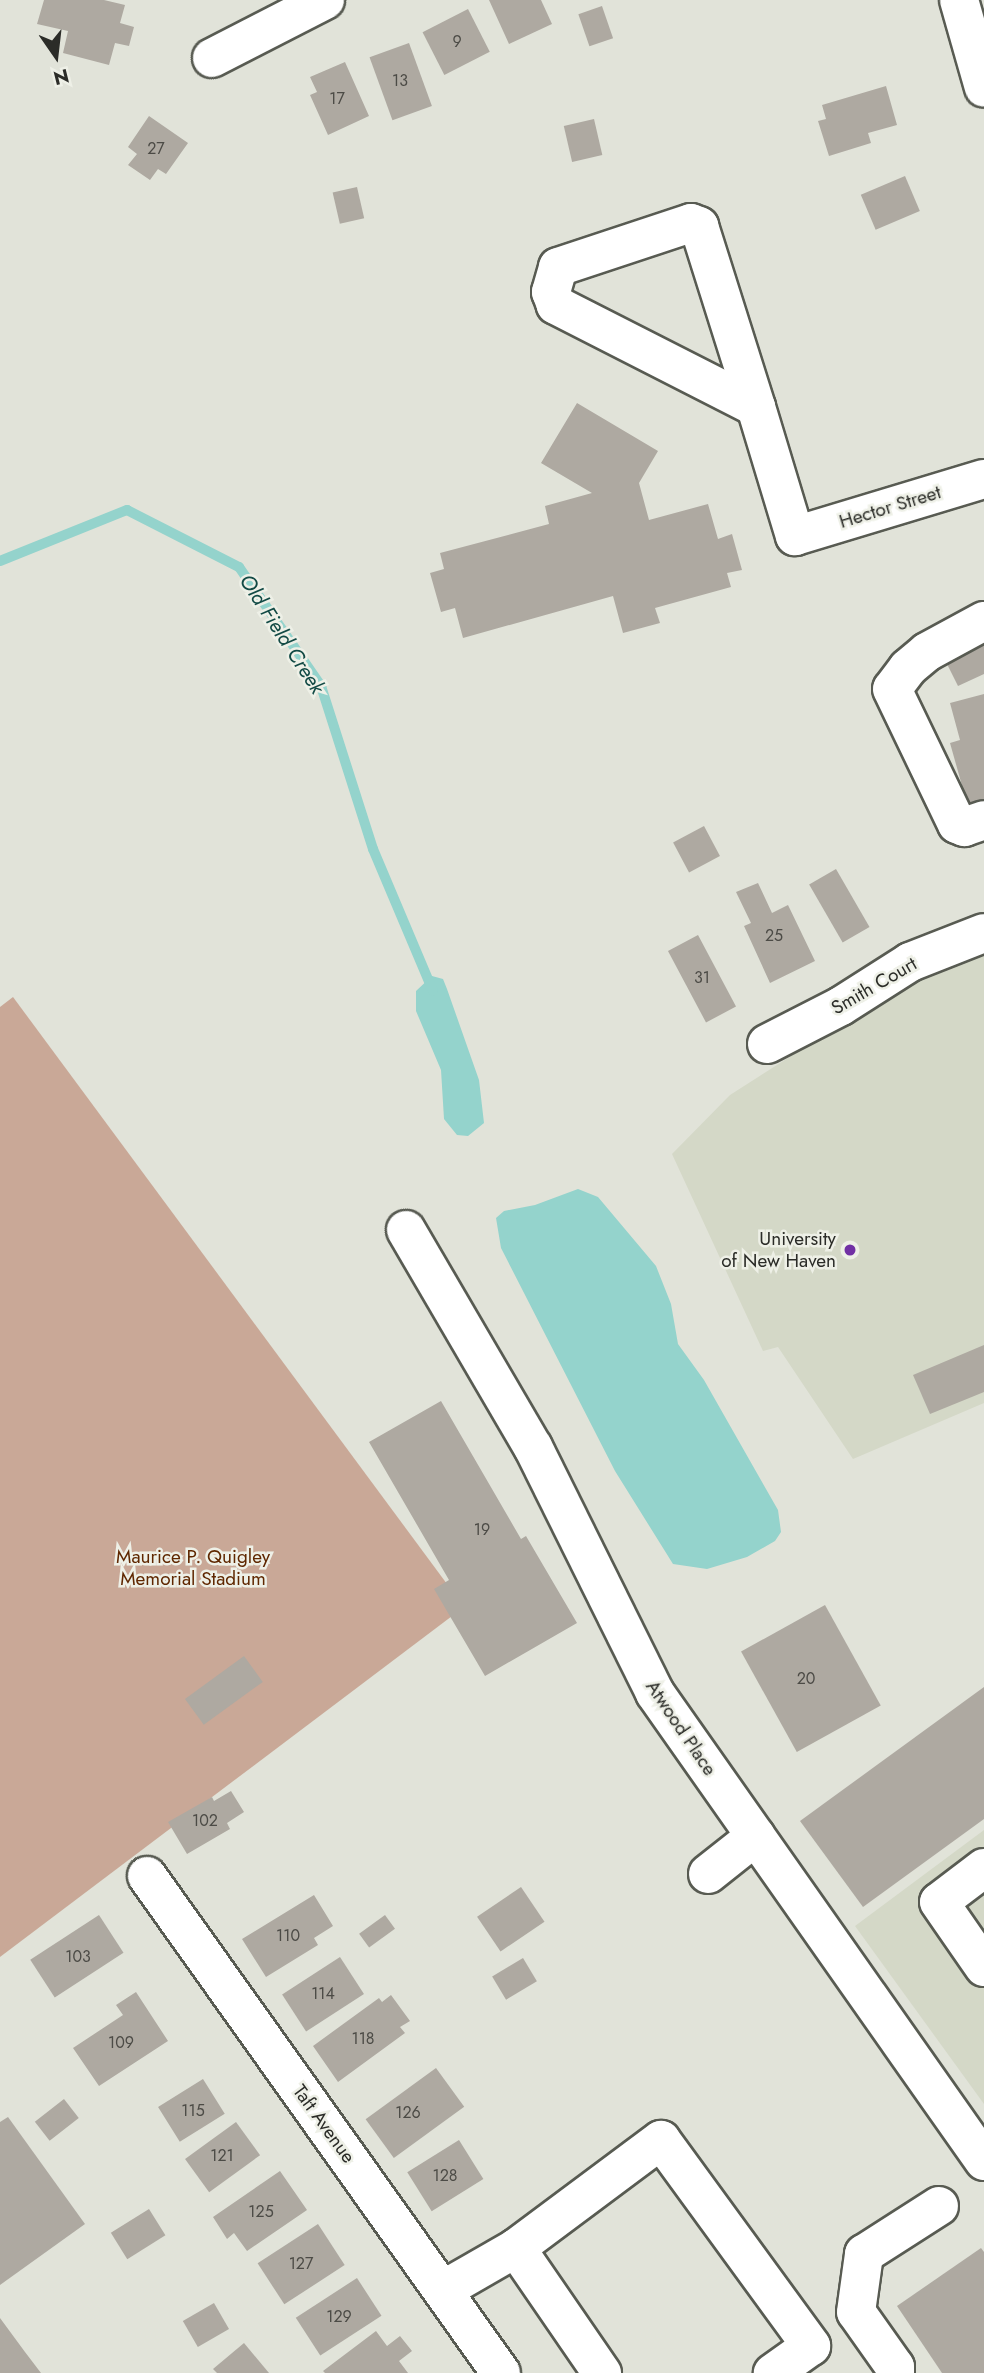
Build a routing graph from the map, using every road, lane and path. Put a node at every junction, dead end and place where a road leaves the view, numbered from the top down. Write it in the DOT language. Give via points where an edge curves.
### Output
graph roads {
  1 [pos="325,0"];
  2 [pos="959,0"];
  3 [pos="212,58"];
  4 [pos="984,88"];
  5 [pos="756,407"];
  6 [pos="984,479"];
  7 [pos="984,621"];
  8 [pos="984,820"];
  9 [pos="984,933"];
  10 [pos="767,1044"];
  11 [pos="406,1230"];
  12 [pos="756,1836"];
  13 [pos="984,1868"];
  14 [pos="708,1874"];
  15 [pos="147,1876"];
  16 [pos="984,1967"];
  17 [pos="984,2161"];
  18 [pos="939,2206"];
  19 [pos="516,2248"];
  20 [pos="443,2290"];
  21 [pos="856,2312"];
  22 [pos="811,2346"];
  23 [pos="501,2373"];
  24 [pos="602,2373"];
  25 [pos="774,2373"];
  26 [pos="895,2373"];
  1 -- 3 [label="street"];
  2 -- 4 [label="street"];
  5 -- 5 [label="street" via="699,226 691,223 558,267 551,292 556,304"];
  5 -- 6 [label="street, Hector Street" via="795,536"];
  7 -- 8 [label="street" via="937,645 908,668 892,689 957,824 964,827"];
  9 -- 10 [label="street, Smith Court" via="910,962 841,1006"];
  11 -- 12 [label="street, Atwood Place" via="533,1447 655,1693"];
  12 -- 14 [label="street"];
  12 -- 17 [label="street, Atwood Place"];
  13 -- 16 [label="street" via="939,1902"];
  15 -- 20 [label="street, Taft Avenue"];
  18 -- 21 [label="street" via="864,2254"];
  19 -- 20 [label="street"];
  19 -- 22 [label="street" via="661,2140"];
  19 -- 24 [label="street"];
  20 -- 23 [label="street, Taft Avenue"];
  21 -- 22 [label="street"];
  21 -- 26 [label="street"];
  22 -- 25 [label="street"];
}
